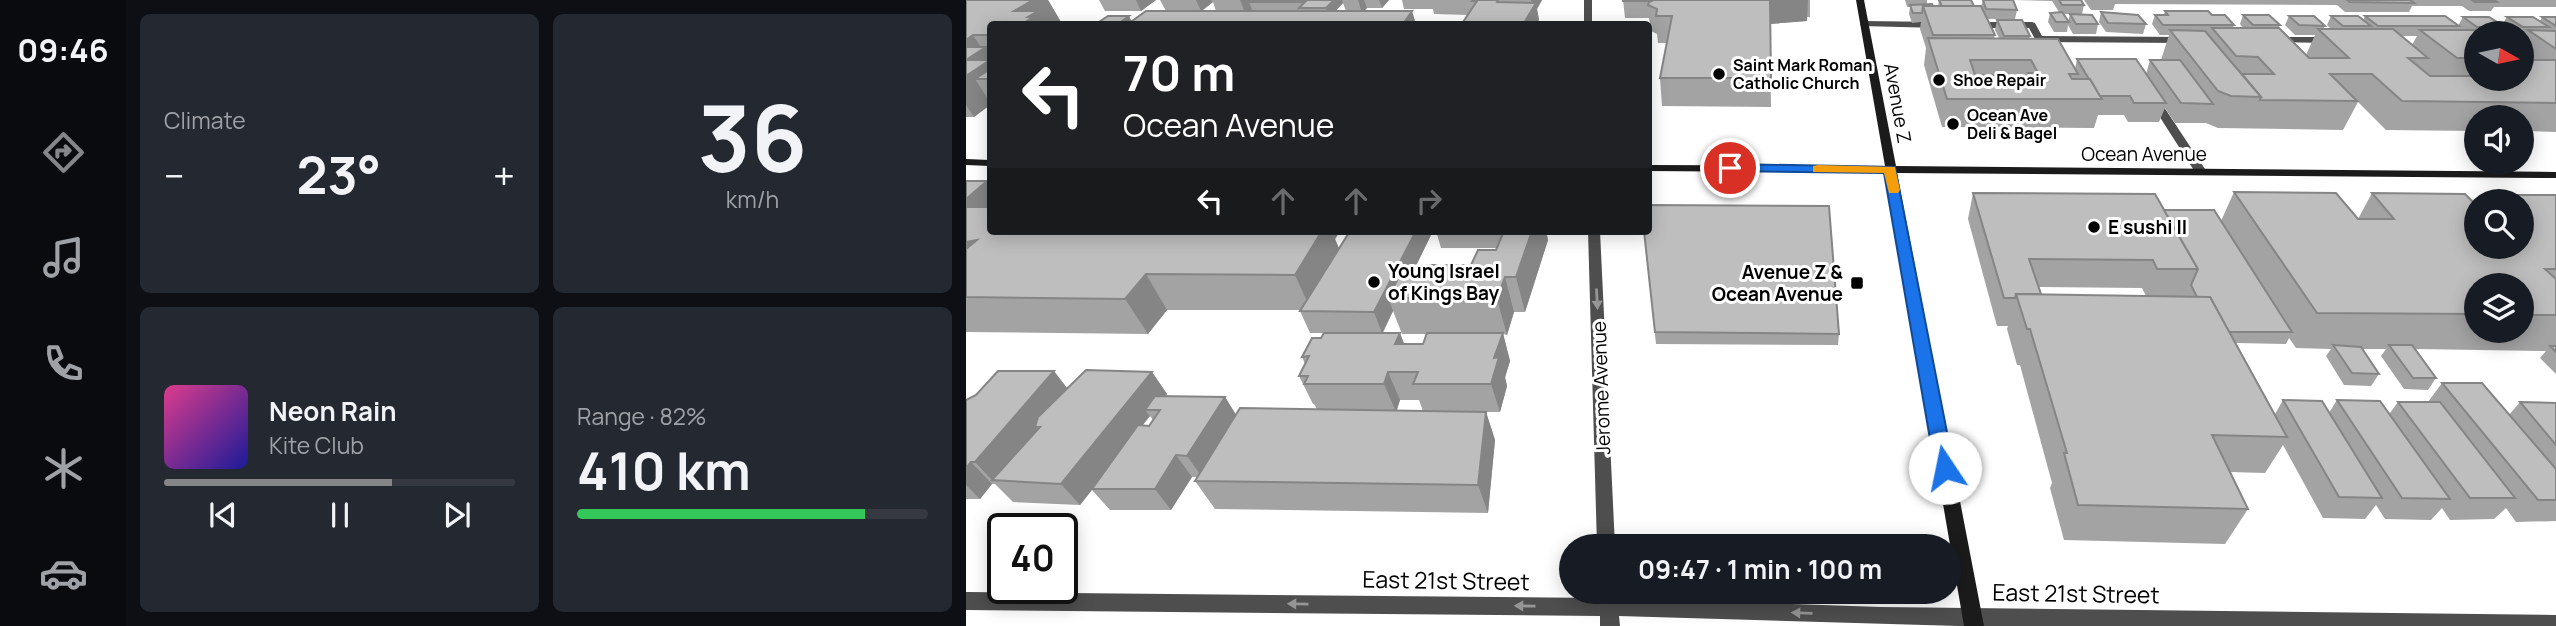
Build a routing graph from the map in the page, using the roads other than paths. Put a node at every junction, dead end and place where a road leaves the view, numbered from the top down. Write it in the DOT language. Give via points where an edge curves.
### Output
graph roads {
  1 [pos="1588,0"];
  2 [pos="1860,0"];
  3 [pos="1588,21"];
  4 [pos="1864,24"];
  5 [pos="2190,40"];
  6 [pos="2258,40"];
  7 [pos="2340,40"];
  8 [pos="2146,88"];
  9 [pos="966,162"];
  10 [pos="987,163"];
  11 [pos="1652,168"];
  12 [pos="1890,170"];
  13 [pos="2201,172"];
  14 [pos="2556,175"];
  15 [pos="1594,235"];
  16 [pos="1606,534"];
  17 [pos="966,600"];
  18 [pos="1609,608"];
  19 [pos="1973,621"];
  20 [pos="2556,624"];
  1 -- 3 [label="street"];
  2 -- 4 [label="main road, Avenue Z"];
  4 -- 5 [label="street" via="2032,25 2039,39"];
  4 -- 12 [label="main road, Avenue Z"];
  6 -- 7 [label="street"];
  8 -- 13 [label="street"];
  9 -- 10 [label="main road"];
  11 -- 12 [label="main road, Ocean Avenue"];
  12 -- 13 [label="main road, Ocean Avenue"];
  12 -- 19 [label="main road, Avenue Z"];
  13 -- 14 [label="main road, Ocean Avenue"];
  15 -- 16 [label="street, Jerome Avenue, one-way"];
  18 -- 17 [label="street, East 21st Street, one-way"];
  19 -- 18 [label="street, East 21st Street, one-way"];
  19 -- 20 [label="street, East 21st Street"];
}
